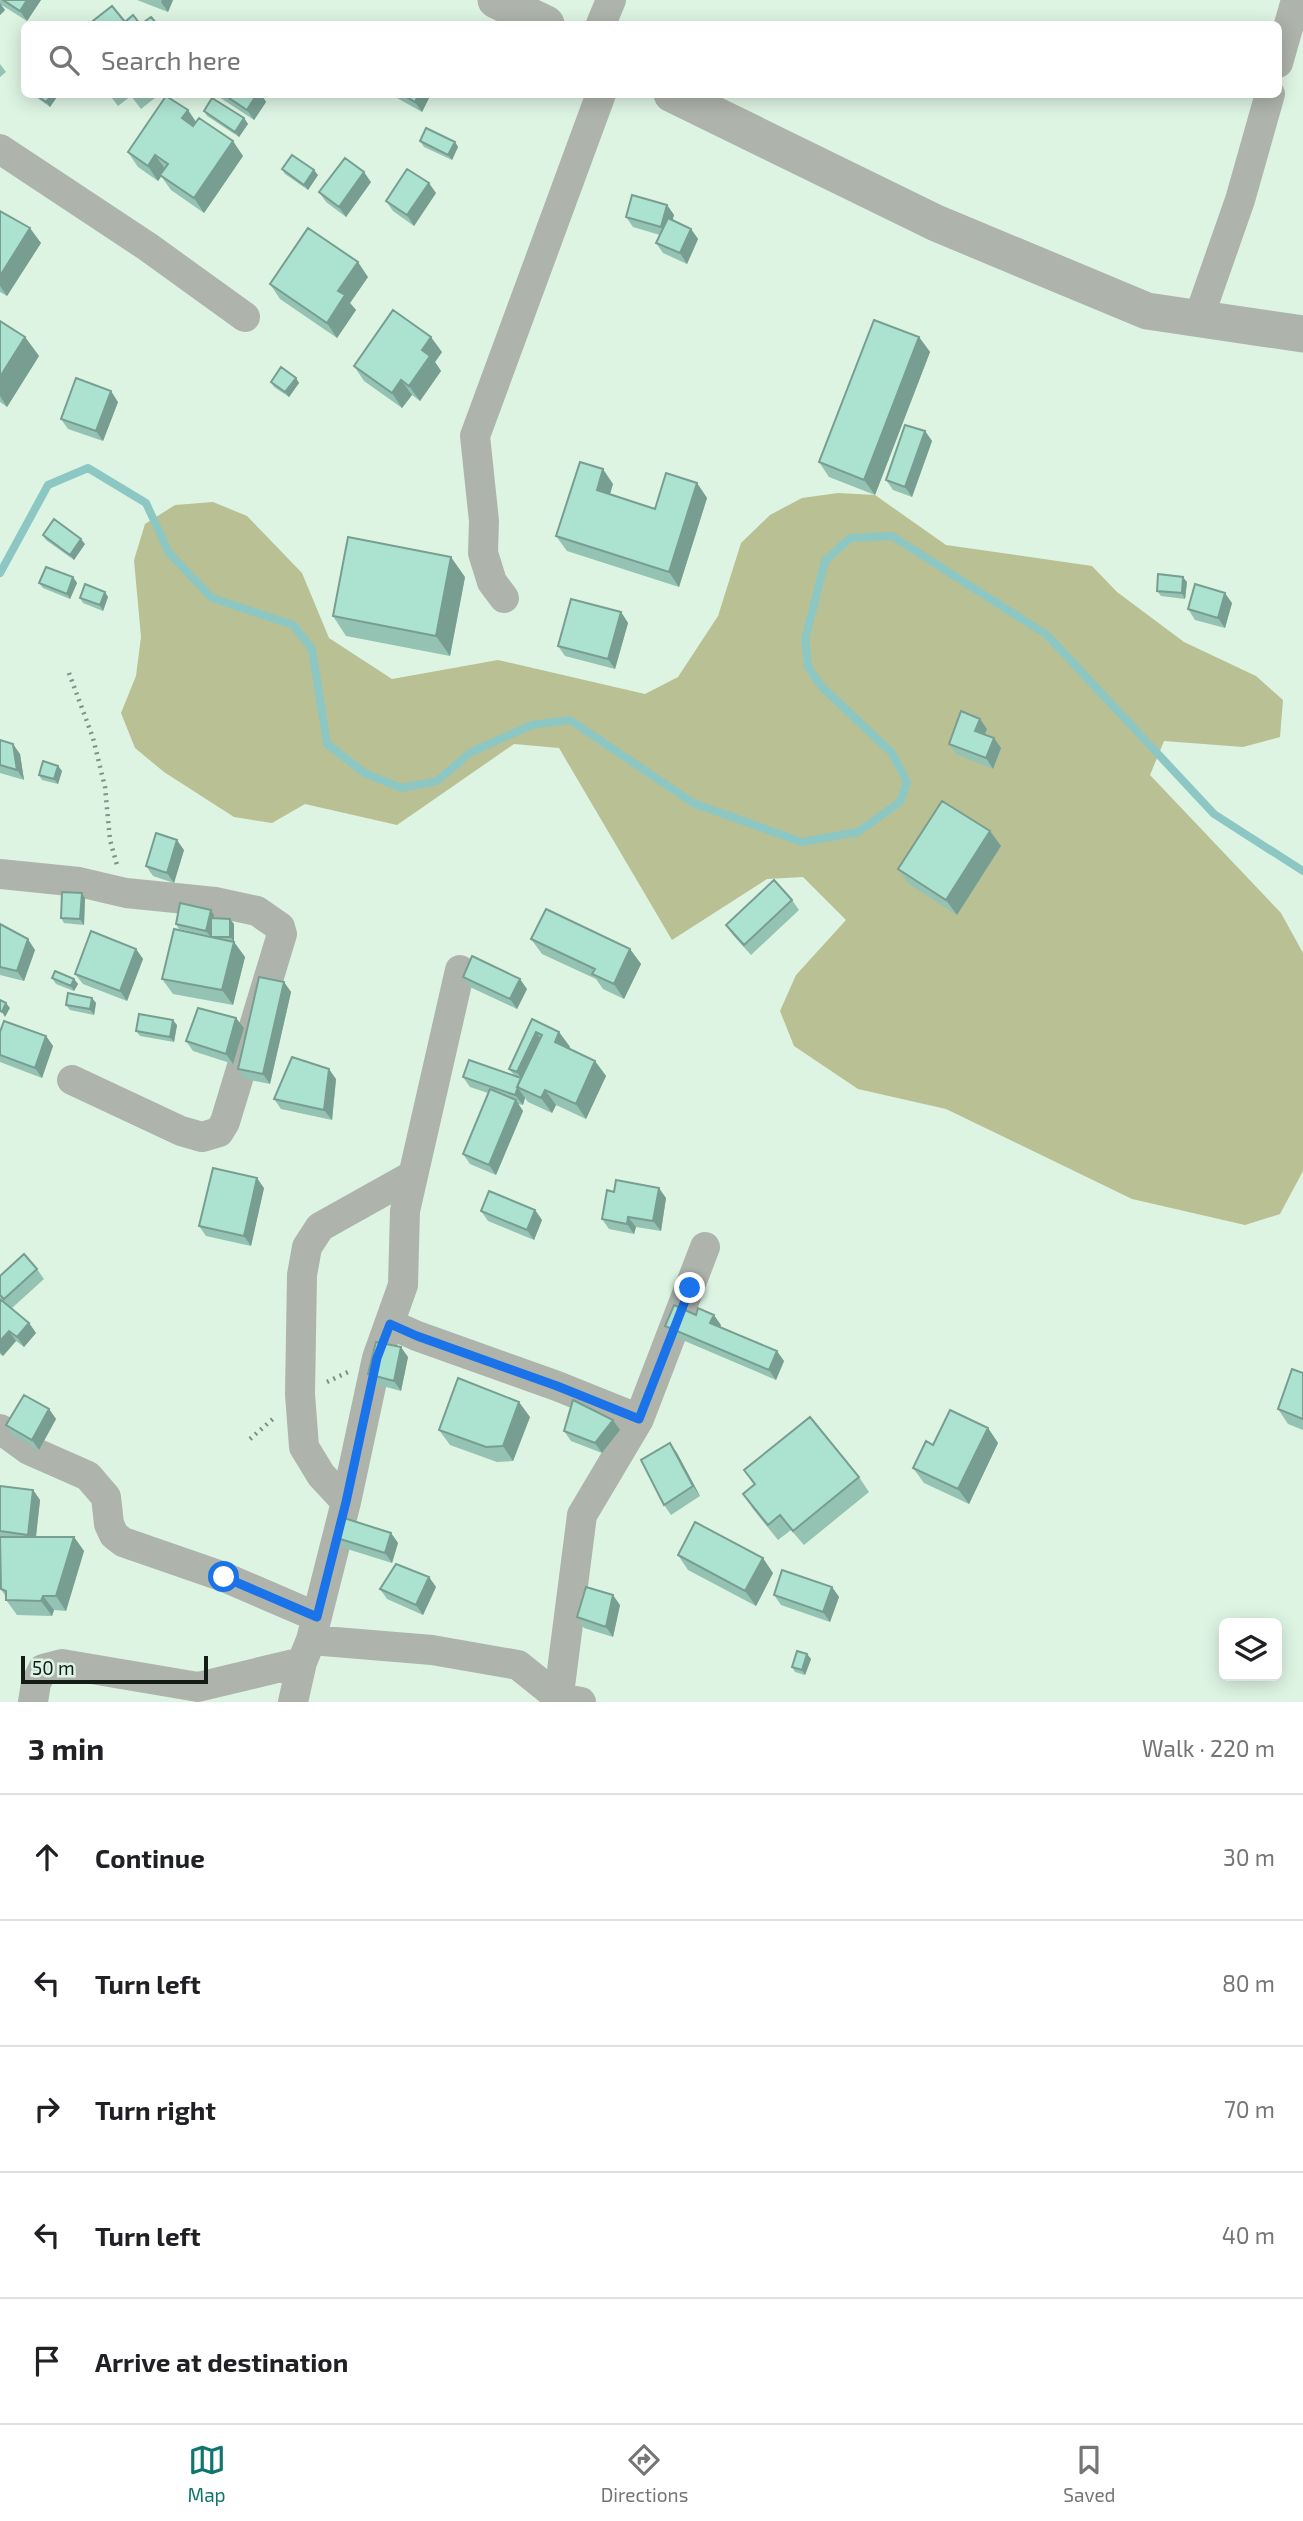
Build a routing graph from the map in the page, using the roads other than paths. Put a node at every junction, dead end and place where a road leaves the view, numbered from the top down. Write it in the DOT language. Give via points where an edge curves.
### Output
graph roads {
  1 [pos="496,0"];
  2 [pos="611,0"];
  3 [pos="1296,0"];
  4 [pos="540,21"];
  5 [pos="602,21"];
  6 [pos="1282,52"];
  7 [pos="600,98"];
  8 [pos="680,98"];
  9 [pos="1269,98"];
  10 [pos="0,149"];
  11 [pos="245,317"];
  12 [pos="1199,317"];
  13 [pos="1303,334"];
  14 [pos="504,598"];
  15 [pos="0,874"];
  16 [pos="460,970"];
  17 [pos="72,1080"];
  18 [pos="413,1175"];
  19 [pos="705,1247"];
  20 [pos="390,1324"];
  21 [pos="639,1419"];
  22 [pos="0,1429"];
  23 [pos="346,1502"];
  24 [pos="310,1640"];
  25 [pos="197,1695"];
  26 [pos="566,1701"];
  27 [pos="33,1702"];
  28 [pos="293,1702"];
  1 -- 4 [label="street"];
  2 -- 5 [label="street"];
  3 -- 6 [label="street"];
  7 -- 14 [label="street" via="475,436 483,552 492,582"];
  8 -- 12 [label="street" via="936,223 1147,311"];
  9 -- 12 [label="street"];
  10 -- 11 [label="street"];
  12 -- 13 [label="street"];
  15 -- 17 [label="street" via="215,902 257,911 280,927 282,934 219,1132 202,1137 181,1130"];
  16 -- 18 [label="street"];
  18 -- 20 [label="street" via="405,1211 403,1285"];
  18 -- 23 [label="street" via="320,1227 307,1247 302,1275 300,1395 304,1447"];
  19 -- 21 [label="street"];
  20 -- 21 [label="street"];
  20 -- 23 [label="street" via="377,1358"];
  21 -- 26 [label="street" via="582,1515"];
  22 -- 24 [label="street" via="29,1450 88,1476 106,1497 108,1524 123,1542 224,1577"];
  23 -- 24 [label="street"];
  24 -- 25 [label="street"];
  24 -- 26 [label="street" via="432,1650 518,1665"];
  24 -- 28 [label="street"];
  25 -- 27 [label="street" via="62,1664 43,1668"];
}
